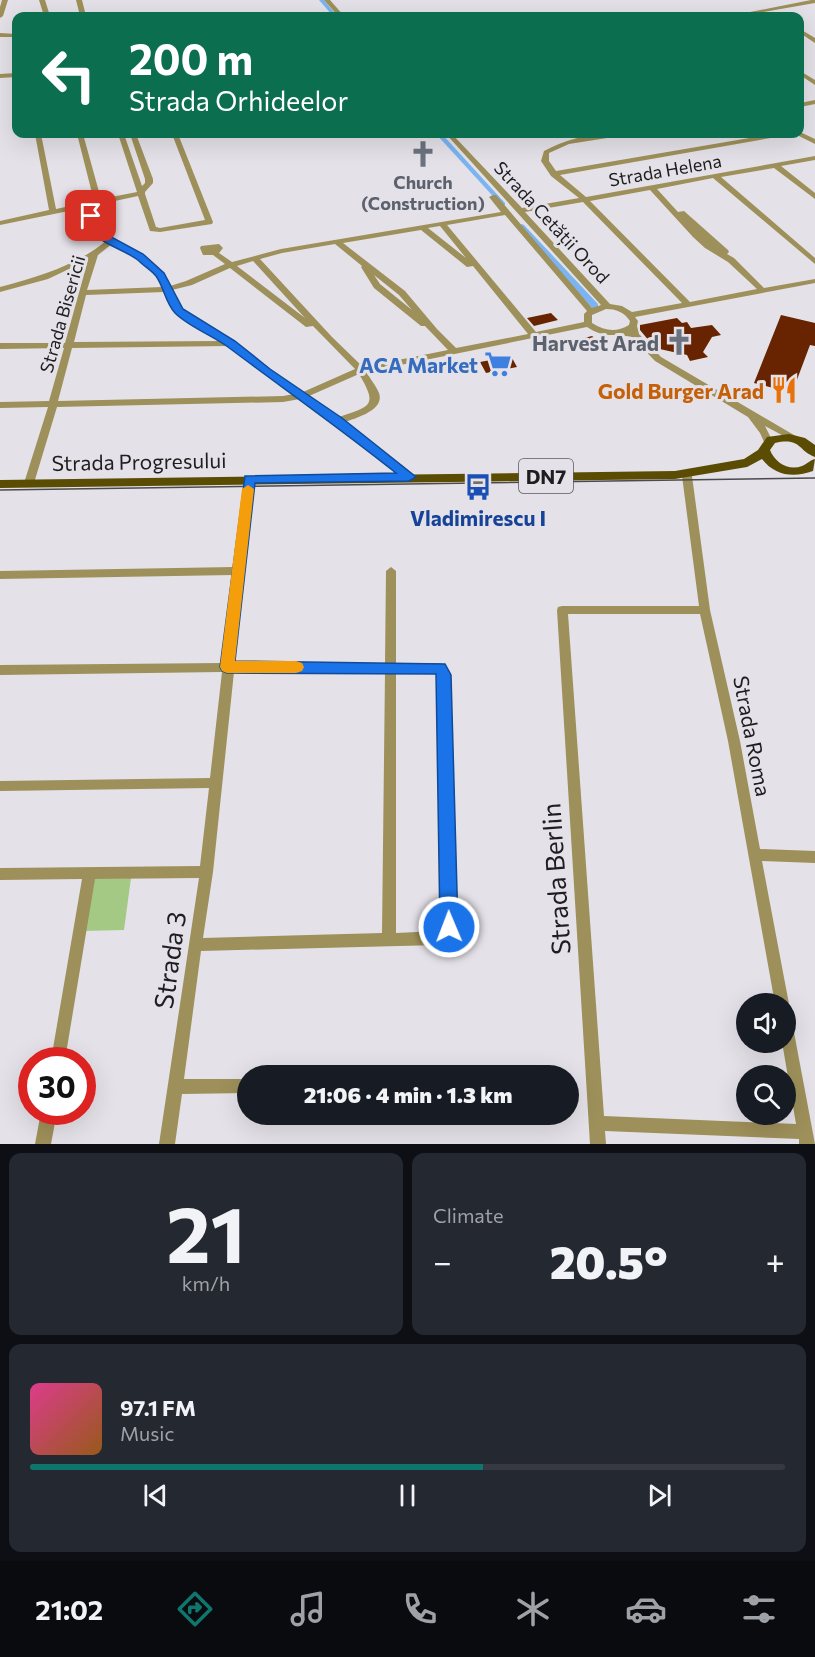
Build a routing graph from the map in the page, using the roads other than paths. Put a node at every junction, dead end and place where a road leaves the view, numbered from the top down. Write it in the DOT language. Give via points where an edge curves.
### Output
graph roads {
  1 [pos="2,0"];
  2 [pos="327,0"];
  3 [pos="814,1"];
  4 [pos="766,9"];
  5 [pos="338,12"];
  6 [pos="752,12"];
  7 [pos="771,12"];
  8 [pos="0,16"];
  9 [pos="39,138"];
  10 [pos="81,138"];
  11 [pos="122,138"];
  12 [pos="134,138"];
  13 [pos="177,138"];
  14 [pos="453,138"];
  15 [pos="594,138"];
  16 [pos="759,138"];
  17 [pos="815,158"];
  18 [pos="775,165"];
  19 [pos="554,174"];
  20 [pos="715,176"];
  21 [pos="652,188"];
  22 [pos="142,192"];
  23 [pos="493,197"];
  24 [pos="815,197"];
  25 [pos="585,200"];
  26 [pos="98,202"];
  27 [pos="520,211"];
  28 [pos="54,212"];
  29 [pos="506,213"];
  30 [pos="0,220"];
  31 [pos="442,224"];
  32 [pos="422,227"];
  33 [pos="110,242"];
  34 [pos="337,242"];
  35 [pos="215,253"];
  36 [pos="95,254"];
  37 [pos="255,258"];
  38 [pos="815,262"];
  39 [pos="230,264"];
  40 [pos="486,279"];
  41 [pos="815,281"];
  42 [pos="168,289"];
  43 [pos="0,290"];
  44 [pos="763,291"];
  45 [pos="82,293"];
  46 [pos="689,305"];
  47 [pos="607,306"];
  48 [pos="591,311"];
  49 [pos="631,315"];
  50 [pos="588,324"];
  51 [pos="634,331"];
  52 [pos="534,335"];
  53 [pos="329,339"];
  54 [pos="231,344"];
  55 [pos="69,345"];
  56 [pos="0,346"];
  57 [pos="454,351"];
  58 [pos="361,370"];
  59 [pos="302,396"];
  60 [pos="53,404"];
  61 [pos="0,405"];
  62 [pos="752,416"];
  63 [pos="338,421"];
  64 [pos="794,438"];
  65 [pos="766,447"];
  66 [pos="814,459"];
  67 [pos="780,468"];
  68 [pos="681,476"];
  69 [pos="409,477"];
  70 [pos="249,479"];
  71 [pos="0,483"];
  72 [pos="29,483"];
  73 [pos="238,571"];
  74 [pos="391,571"];
  75 [pos="0,575"];
  76 [pos="705,610"];
  77 [pos="227,667"];
  78 [pos="388,668"];
  79 [pos="0,670"];
  80 [pos="216,783"];
  81 [pos="0,786"];
  82 [pos="755,855"];
  83 [pos="815,857"];
  84 [pos="90,872"];
  85 [pos="206,872"];
  86 [pos="0,874"];
  87 [pos="388,940"];
  88 [pos="195,945"];
  89 [pos="780,993"];
  90 [pos="60,1047"];
  91 [pos="791,1053"];
  92 [pos="237,1086"];
  93 [pos="175,1087"];
  94 [pos="596,1124"];
  95 [pos="47,1125"];
  96 [pos="806,1138"];
  97 [pos="43,1144"];
  98 [pos="167,1144"];
  99 [pos="598,1144"];
  1 -- 8 [label="street"];
  2 -- 5 [label="street"];
  3 -- 4 [label="street"];
  4 -- 6 [label="street"];
  4 -- 7 [label="street"];
  9 -- 28 [label="street"];
  10 -- 26 [label="street, Strada Bisericii"];
  11 -- 22 [label="street"];
  12 -- 22 [label="street" via="149,179"];
  13 -- 22 [label="street" via="209,222 153,229"];
  14 -- 27 [label="street, Strada Cetății Orod"];
  15 -- 19 [label="street" via="567,142 549,150 545,161"];
  16 -- 19 [label="street"];
  17 -- 18 [label="street, Strada Helena"];
  18 -- 20 [label="street, Strada Helena"];
  18 -- 24 [label="street"];
  19 -- 25 [label="street"];
  20 -- 21 [label="street, Strada Helena"];
  20 -- 38 [label="street"];
  21 -- 25 [label="street, Strada Helena"];
  21 -- 44 [label="street" via="708,246 731,260"];
  22 -- 26 [label="street"];
  23 -- 29 [label="street"];
  25 -- 27 [label="street, Strada Helena"];
  25 -- 46 [label="street"];
  26 -- 28 [label="street"];
  26 -- 33 [label="street, Strada Bisericii" via="91,220 99,234"];
  27 -- 47 [label="street, Strada Cetății Orod"];
  28 -- 30 [label="street"];
  29 -- 31 [label="street"];
  29 -- 48 [label="street"];
  31 -- 32 [label="street"];
  31 -- 40 [label="street"];
  32 -- 34 [label="street"];
  32 -- 40 [label="street"];
  33 -- 36 [label="street, Strada Bisericii"];
  33 -- 42 [label="street" via="144,260 161,275"];
  34 -- 37 [label="street"];
  34 -- 57 [label="street" via="363,262 378,286"];
  35 -- 39 [label="street"];
  36 -- 43 [label="street" via="45,277"];
  36 -- 45 [label="street, Strada Bisericii"];
  37 -- 39 [label="street"];
  37 -- 53 [label="street"];
  39 -- 42 [label="street"];
  39 -- 53 [label="street"];
  40 -- 52 [label="street"];
  41 -- 44 [label="street"];
  42 -- 45 [label="street"];
  42 -- 54 [label="street" via="179,311"];
  44 -- 46 [label="street"];
  45 -- 55 [label="street, Strada Bisericii"];
  46 -- 49 [label="street"];
  47 -- 48 [label="street, Strada Cetății Orod"];
  47 -- 49 [label="street, Strada Cetății Orod"];
  48 -- 50 [label="street, Strada Cetății Orod"];
  49 -- 51 [label="street"];
  50 -- 51 [label="street" via="606,333"];
  50 -- 52 [label="street"];
  51 -- 62 [label="street" via="658,359"];
  52 -- 57 [label="street"];
  53 -- 58 [label="street"];
  54 -- 55 [label="street"];
  54 -- 59 [label="street"];
  55 -- 56 [label="street"];
  55 -- 60 [label="street, Strada Bisericii"];
  57 -- 58 [label="street"];
  58 -- 59 [label="street"];
  58 -- 63 [label="street" via="375,399 367,411"];
  59 -- 60 [label="street"];
  59 -- 63 [label="street"];
  60 -- 61 [label="street"];
  60 -- 72 [label="street, Strada Bisericii"];
  62 -- 64 [label="street"];
  62 -- 65 [label="street" via="764,432"];
  63 -- 69 [label="street"];
  64 -- 65 [label="main road, DN7" via="780,438"];
  64 -- 66 [label="main road, DN7" via="806,443"];
  65 -- 67 [label="main road" via="767,459"];
  65 -- 68 [label="main road, Strada Progresului / DN7" via="754,460 740,465"];
  66 -- 67 [label="main road, DN7" via="796,471"];
  67 -- 68 [label="main road, Strada Progresului / DN7"];
  68 -- 69 [label="main road, Strada Progresului / DN7"];
  68 -- 76 [label="street, Strada Roma"];
  69 -- 70 [label="main road, Strada Progresului / DN7"];
  70 -- 72 [label="main road, Strada Progresului / DN7"];
  70 -- 73 [label="street, Strada 3"];
  71 -- 72 [label="main road, Strada Progresului / DN7"];
  73 -- 75 [label="street"];
  73 -- 77 [label="street, Strada 3"];
  74 -- 78 [label="street"];
  76 -- 82 [label="street, Strada Roma"];
  76 -- 94 [label="street, Strada Berlin" via="562,610"];
  77 -- 78 [label="street"];
  77 -- 79 [label="street"];
  77 -- 80 [label="street, Strada 3"];
  78 -- 87 [label="street"];
  78 -- 87 [label="street" via="435,667 444,675 449,927 438,938"];
  80 -- 81 [label="street"];
  80 -- 85 [label="street, Strada 3"];
  82 -- 83 [label="street"];
  82 -- 89 [label="street, Strada Roma"];
  84 -- 85 [label="street"];
  84 -- 86 [label="street"];
  84 -- 90 [label="street"];
  85 -- 88 [label="street, Strada 3"];
  87 -- 88 [label="street"];
  88 -- 93 [label="street, Strada 3"];
  91 -- 96 [label="street"];
  92 -- 93 [label="street"];
  93 -- 98 [label="street, Strada 3"];
  94 -- 96 [label="street"];
  94 -- 99 [label="street, Strada Berlin"];
  95 -- 97 [label="street"];
}
